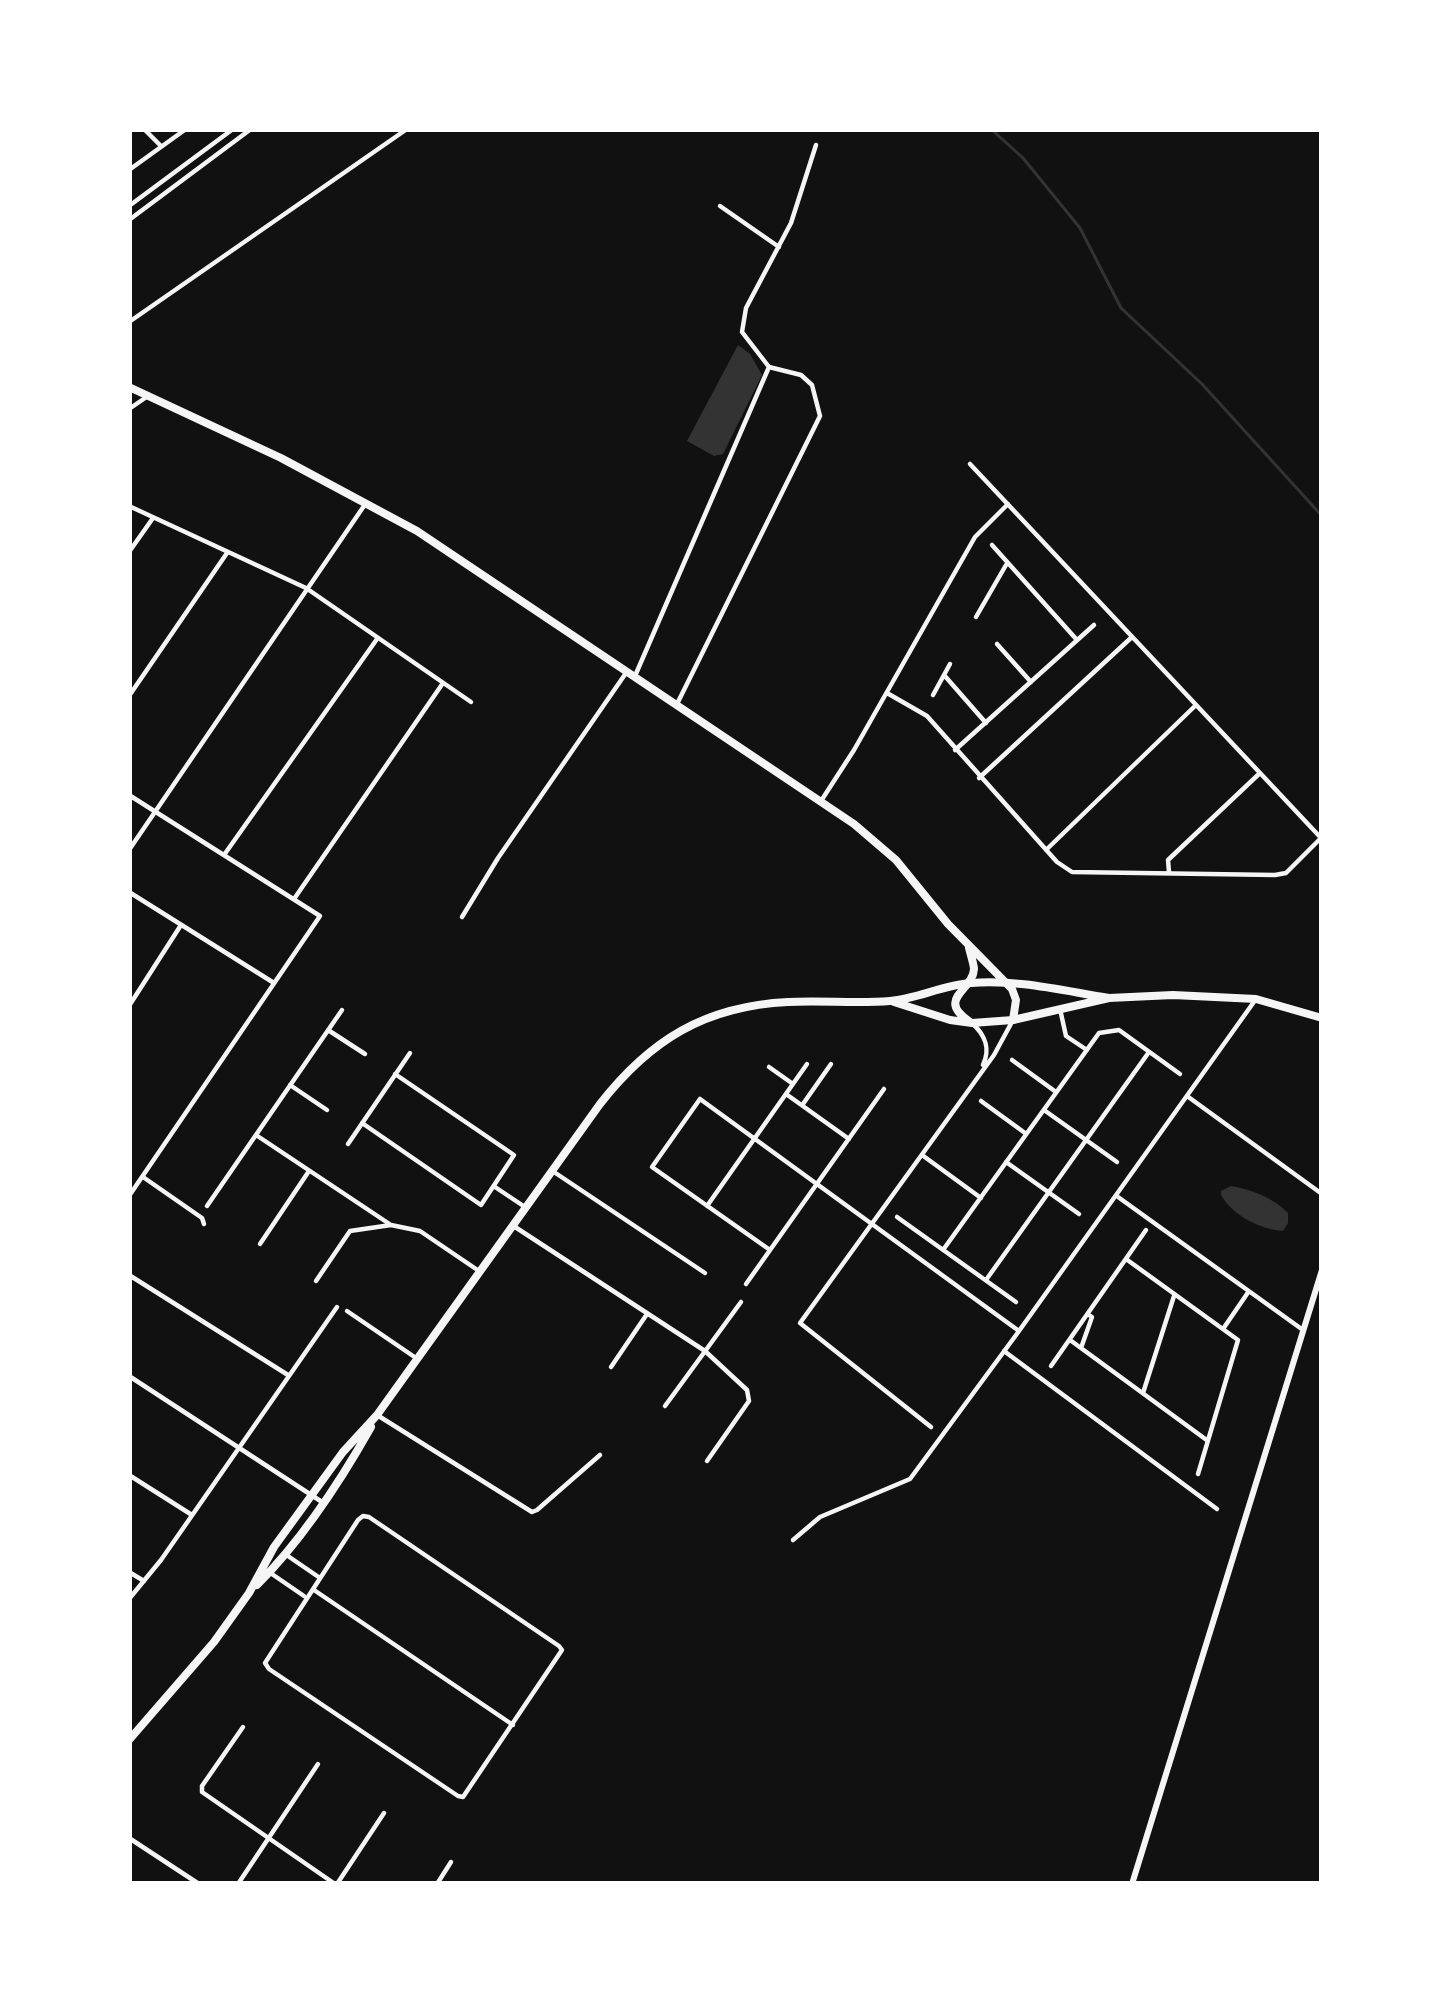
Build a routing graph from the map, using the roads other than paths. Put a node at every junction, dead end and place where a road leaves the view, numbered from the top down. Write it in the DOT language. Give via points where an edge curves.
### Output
graph roads {
  1 [pos="144,129"];
  2 [pos="186,129"];
  3 [pos="233,129"];
  4 [pos="251,129"];
  5 [pos="407,129"];
  6 [pos="162,146"];
  7 [pos="816,146"];
  8 [pos="129,170"];
  9 [pos="129,206"];
  10 [pos="720,206"];
  11 [pos="129,220"];
  12 [pos="779,247"];
  13 [pos="129,322"];
  14 [pos="769,367"];
  15 [pos="129,388"];
  16 [pos="148,396"];
  17 [pos="129,409"];
  18 [pos="970,464"];
  19 [pos="366,502"];
  20 [pos="1008,504"];
  21 [pos="129,506"];
  22 [pos="152,518"];
  23 [pos="992,545"];
  24 [pos="129,552"];
  25 [pos="227,553"];
  26 [pos="1007,562"];
  27 [pos="306,588"];
  28 [pos="976,617"];
  29 [pos="1094,626"];
  30 [pos="1132,637"];
  31 [pos="378,638"];
  32 [pos="1078,640"];
  33 [pos="997,644"];
  34 [pos="950,664"];
  35 [pos="630,675"];
  36 [pos="944,675"];
  37 [pos="1031,682"];
  38 [pos="443,683"];
  39 [pos="887,692"];
  40 [pos="933,694"];
  41 [pos="129,696"];
  42 [pos="471,702"];
  43 [pos="1196,705"];
  44 [pos="676,706"];
  45 [pos="986,723"];
  46 [pos="955,751"];
  47 [pos="1260,773"];
  48 [pos="979,778"];
  49 [pos="129,795"];
  50 [pos="821,801"];
  51 [pos="154,811"];
  52 [pos="1322,839"];
  53 [pos="129,850"];
  54 [pos="1046,850"];
  55 [pos="224,855"];
  56 [pos="1169,873"];
  57 [pos="129,892"];
  58 [pos="294,899"];
  59 [pos="462,917"];
  60 [pos="181,925"];
  61 [pos="969,947"];
  62 [pos="274,983"];
  63 [pos="968,983"];
  64 [pos="1006,983"];
  65 [pos="1108,998"];
  66 [pos="1256,999"];
  67 [pos="892,1001"];
  68 [pos="129,1006"];
  69 [pos="1060,1009"];
  70 [pos="342,1010"];
  71 [pos="1322,1018"];
  72 [pos="1013,1020"];
  73 [pos="972,1023"];
  74 [pos="328,1030"];
  75 [pos="1087,1050"];
  76 [pos="1149,1052"];
  77 [pos="410,1053"];
  78 [pos="365,1054"];
  79 [pos="1012,1060"];
  80 [pos="807,1064"];
  81 [pos="831,1064"];
  82 [pos="769,1067"];
  83 [pos="980,1073"];
  84 [pos="1180,1073"];
  85 [pos="395,1074"];
  86 [pos="793,1084"];
  87 [pos="290,1085"];
  88 [pos="884,1089"];
  89 [pos="1057,1092"];
  90 [pos="786,1094"];
  91 [pos="1187,1096"];
  92 [pos="981,1102"];
  93 [pos="802,1106"];
  94 [pos="328,1110"];
  95 [pos="1044,1110"];
  96 [pos="362,1124"];
  97 [pos="1026,1134"];
  98 [pos="256,1135"];
  99 [pos="755,1138"];
  100 [pos="848,1138"];
  101 [pos="1087,1140"];
  102 [pos="348,1144"];
  103 [pos="922,1155"];
  104 [pos="1006,1162"];
  105 [pos="1117,1162"];
  106 [pos="551,1170"];
  107 [pos="309,1171"];
  108 [pos="142,1177"];
  109 [pos="129,1180"];
  110 [pos="818,1183"];
  111 [pos="137,1185"];
  112 [pos="494,1186"];
  113 [pos="1049,1192"];
  114 [pos="1322,1193"];
  115 [pos="1116,1195"];
  116 [pos="129,1196"];
  117 [pos="981,1198"];
  118 [pos="707,1205"];
  119 [pos="207,1206"];
  120 [pos="525,1207"];
  121 [pos="1079,1214"];
  122 [pos="897,1217"];
  123 [pos="872,1224"];
  124 [pos="204,1225"];
  125 [pos="512,1225"];
  126 [pos="391,1226"];
  127 [pos="1146,1230"];
  128 [pos="260,1244"];
  129 [pos="770,1250"];
  130 [pos="944,1250"];
  131 [pos="1126,1259"];
  132 [pos="1322,1270"];
  133 [pos="479,1271"];
  134 [pos="705,1273"];
  135 [pos="129,1275"];
  136 [pos="986,1280"];
  137 [pos="316,1281"];
  138 [pos="746,1284"];
  139 [pos="1249,1291"];
  140 [pos="1175,1295"];
  141 [pos="741,1302"];
  142 [pos="1016,1302"];
  143 [pos="337,1307"];
  144 [pos="347,1311"];
  145 [pos="647,1314"];
  146 [pos="1088,1314"];
  147 [pos="1223,1329"];
  148 [pos="1303,1330"];
  149 [pos="1019,1331"];
  150 [pos="1070,1340"];
  151 [pos="1081,1348"];
  152 [pos="1004,1351"];
  153 [pos="705,1352"];
  154 [pos="418,1360"];
  155 [pos="611,1366"];
  156 [pos="1051,1366"];
  157 [pos="129,1376"];
  158 [pos="288,1376"];
  159 [pos="1143,1393"];
  160 [pos="665,1406"];
  161 [pos="377,1415"];
  162 [pos="932,1427"];
  163 [pos="1208,1441"];
  164 [pos="239,1446"];
  165 [pos="600,1455"];
  166 [pos="707,1461"];
  167 [pos="1198,1474"];
  168 [pos="129,1475"];
  169 [pos="311,1495"];
  170 [pos="322,1502"];
  171 [pos="1217,1509"];
  172 [pos="192,1515"];
  173 [pos="793,1540"];
  174 [pos="285,1554"];
  175 [pos="129,1572"];
  176 [pos="269,1572"];
  177 [pos="320,1578"];
  178 [pos="144,1581"];
  179 [pos="312,1588"];
  180 [pos="249,1593"];
  181 [pos="306,1598"];
  182 [pos="129,1599"];
  183 [pos="513,1725"];
  184 [pos="243,1727"];
  185 [pos="129,1740"];
  186 [pos="318,1764"];
  187 [pos="384,1814"];
  188 [pos="129,1838"];
  189 [pos="268,1839"];
  190 [pos="451,1862"];
  191 [pos="199,1884"];
  192 [pos="238,1884"];
  193 [pos="336,1884"];
  194 [pos="437,1884"];
  195 [pos="1132,1884"];
  1 -- 6 [label="street"];
  2 -- 6 [label="street"];
  3 -- 9 [label="street"];
  4 -- 11 [label="street"];
  5 -- 13 [label="street"];
  6 -- 8 [label="street"];
  7 -- 12 [label="street"];
  10 -- 12 [label="street"];
  12 -- 14 [label="street" via="742,321"];
  14 -- 35 [label="street"];
  14 -- 44 [label="street" via="812,385 820,416"];
  15 -- 16 [label="main road"];
  16 -- 17 [label="street"];
  16 -- 19 [label="main road"];
  18 -- 20 [label="street"];
  19 -- 27 [label="street"];
  19 -- 35 [label="main road"];
  20 -- 30 [label="street"];
  20 -- 39 [label="street" via="975,537"];
  21 -- 22 [label="street"];
  22 -- 24 [label="street"];
  22 -- 25 [label="street"];
  23 -- 26 [label="street"];
  25 -- 27 [label="street"];
  25 -- 41 [label="street"];
  26 -- 28 [label="street"];
  26 -- 32 [label="street"];
  27 -- 31 [label="street"];
  27 -- 51 [label="street"];
  29 -- 32 [label="street"];
  30 -- 43 [label="street"];
  30 -- 48 [label="street"];
  31 -- 38 [label="street"];
  31 -- 55 [label="street"];
  32 -- 37 [label="street"];
  33 -- 37 [label="street"];
  34 -- 36 [label="street"];
  35 -- 44 [label="main road"];
  35 -- 59 [label="street"];
  36 -- 40 [label="street"];
  36 -- 45 [label="street"];
  37 -- 45 [label="street"];
  38 -- 42 [label="street"];
  38 -- 58 [label="street"];
  39 -- 46 [label="street" via="920,710"];
  39 -- 50 [label="street"];
  43 -- 47 [label="street"];
  43 -- 54 [label="street"];
  44 -- 50 [label="main road"];
  45 -- 46 [label="street"];
  46 -- 48 [label="street"];
  47 -- 52 [label="street"];
  47 -- 56 [label="street" via="1168,860"];
  48 -- 54 [label="street"];
  49 -- 51 [label="street"];
  50 -- 61 [label="main road" via="879,843"];
  51 -- 53 [label="street"];
  51 -- 55 [label="street"];
  52 -- 56 [label="street" via="1286,873"];
  54 -- 56 [label="street" via="1072,872"];
  55 -- 58 [label="street"];
  57 -- 60 [label="street"];
  58 -- 62 [label="street" via="320,916"];
  60 -- 62 [label="street"];
  60 -- 68 [label="street"];
  61 -- 63 [label="main road"];
  61 -- 64 [label="main road"];
  62 -- 108 [label="street"];
  63 -- 64 [label="main road"];
  63 -- 67 [label="main road"];
  63 -- 73 [label="main road" via="956,1004"];
  64 -- 65 [label="main road"];
  64 -- 72 [label="main road" via="1016,1000"];
  65 -- 66 [label="main road"];
  65 -- 69 [label="main road"];
  66 -- 71 [label="main road"];
  66 -- 91 [label="street"];
  67 -- 73 [label="main road"];
  67 -- 106 [label="main road" via="746,1007 676,1031 617,1081"];
  69 -- 72 [label="main road"];
  69 -- 75 [label="street" via="1066,1036"];
  70 -- 74 [label="street"];
  72 -- 73 [label="main road"];
  72 -- 83 [label="street"];
  73 -- 83 [label="street" via="987,1050"];
  74 -- 78 [label="street"];
  74 -- 87 [label="street"];
  75 -- 76 [label="street" via="1099,1033 1119,1030"];
  75 -- 89 [label="street"];
  76 -- 84 [label="street"];
  76 -- 101 [label="street"];
  77 -- 85 [label="street"];
  79 -- 89 [label="street"];
  80 -- 86 [label="street"];
  81 -- 93 [label="street"];
  82 -- 86 [label="street"];
  83 -- 103 [label="street"];
  85 -- 96 [label="street"];
  85 -- 112 [label="street" via="514,1155"];
  86 -- 90 [label="street"];
  87 -- 94 [label="street"];
  87 -- 98 [label="street"];
  88 -- 100 [label="street"];
  89 -- 95 [label="street"];
  90 -- 93 [label="street"];
  90 -- 99 [label="street"];
  91 -- 114 [label="street"];
  91 -- 115 [label="street"];
  92 -- 97 [label="street"];
  93 -- 100 [label="street"];
  95 -- 97 [label="street"];
  95 -- 101 [label="street"];
  96 -- 102 [label="street"];
  96 -- 112 [label="street" via="481,1205"];
  97 -- 104 [label="street"];
  98 -- 107 [label="street"];
  98 -- 119 [label="street"];
  99 -- 110 [label="street"];
  99 -- 118 [label="street"];
  99 -- 118 [label="street" via="700,1099 652,1167"];
  100 -- 110 [label="street"];
  101 -- 105 [label="street"];
  101 -- 113 [label="street"];
  103 -- 117 [label="street"];
  103 -- 123 [label="street"];
  104 -- 113 [label="street"];
  104 -- 117 [label="street"];
  106 -- 120 [label="main road"];
  106 -- 134 [label="street"];
  107 -- 126 [label="street"];
  107 -- 128 [label="street"];
  108 -- 111 [label="street"];
  108 -- 124 [label="street"];
  109 -- 111 [label="street"];
  110 -- 123 [label="street"];
  110 -- 129 [label="street"];
  111 -- 116 [label="street"];
  112 -- 120 [label="street"];
  113 -- 121 [label="street"];
  113 -- 136 [label="street"];
  115 -- 139 [label="street"];
  115 -- 149 [label="street"];
  117 -- 130 [label="street"];
  118 -- 129 [label="street"];
  120 -- 125 [label="main road"];
  122 -- 130 [label="street"];
  123 -- 149 [label="street"];
  123 -- 162 [label="street" via="800,1323"];
  125 -- 133 [label="main road"];
  125 -- 145 [label="street"];
  126 -- 133 [label="street" via="420,1231"];
  126 -- 137 [label="street" via="350,1231"];
  127 -- 131 [label="street"];
  129 -- 138 [label="street"];
  130 -- 136 [label="street"];
  131 -- 140 [label="street"];
  131 -- 146 [label="street"];
  132 -- 148 [label="street"];
  133 -- 154 [label="main road"];
  135 -- 158 [label="street"];
  136 -- 142 [label="street"];
  139 -- 147 [label="street"];
  139 -- 148 [label="street"];
  140 -- 147 [label="street"];
  140 -- 159 [label="street"];
  141 -- 153 [label="street"];
  143 -- 158 [label="street"];
  144 -- 154 [label="street"];
  145 -- 153 [label="street"];
  145 -- 155 [label="street"];
  146 -- 150 [label="street"];
  146 -- 151 [label="street"];
  147 -- 163 [label="street" via="1238,1340"];
  148 -- 195 [label="street"];
  149 -- 152 [label="street"];
  150 -- 151 [label="street"];
  150 -- 156 [label="street"];
  151 -- 159 [label="street"];
  152 -- 171 [label="street"];
  152 -- 173 [label="street" via="910,1479 820,1517"];
  153 -- 160 [label="street"];
  153 -- 166 [label="street" via="749,1395"];
  154 -- 161 [label="main road"];
  157 -- 164 [label="street"];
  158 -- 164 [label="street"];
  159 -- 163 [label="street"];
  161 -- 165 [label="street" via="532,1512"];
  161 -- 169 [label="main road"];
  161 -- 170 [label="main road"];
  163 -- 167 [label="street"];
  164 -- 169 [label="street"];
  164 -- 172 [label="street"];
  168 -- 172 [label="street"];
  169 -- 170 [label="street"];
  169 -- 180 [label="main road"];
  170 -- 174 [label="main road"];
  172 -- 178 [label="street"];
  174 -- 176 [label="main road"];
  174 -- 177 [label="street"];
  175 -- 178 [label="street"];
  176 -- 180 [label="main road"];
  176 -- 181 [label="street"];
  177 -- 179 [label="street"];
  177 -- 183 [label="street" via="363,1516 562,1650"];
  178 -- 182 [label="street"];
  179 -- 181 [label="street"];
  179 -- 183 [label="street"];
  180 -- 185 [label="main road"];
  181 -- 183 [label="street" via="265,1663 458,1796"];
  184 -- 189 [label="street" via="202,1792"];
  186 -- 189 [label="street"];
  187 -- 193 [label="street"];
  188 -- 191 [label="street"];
  189 -- 192 [label="street"];
  189 -- 193 [label="street"];
  190 -- 194 [label="street"];
}
